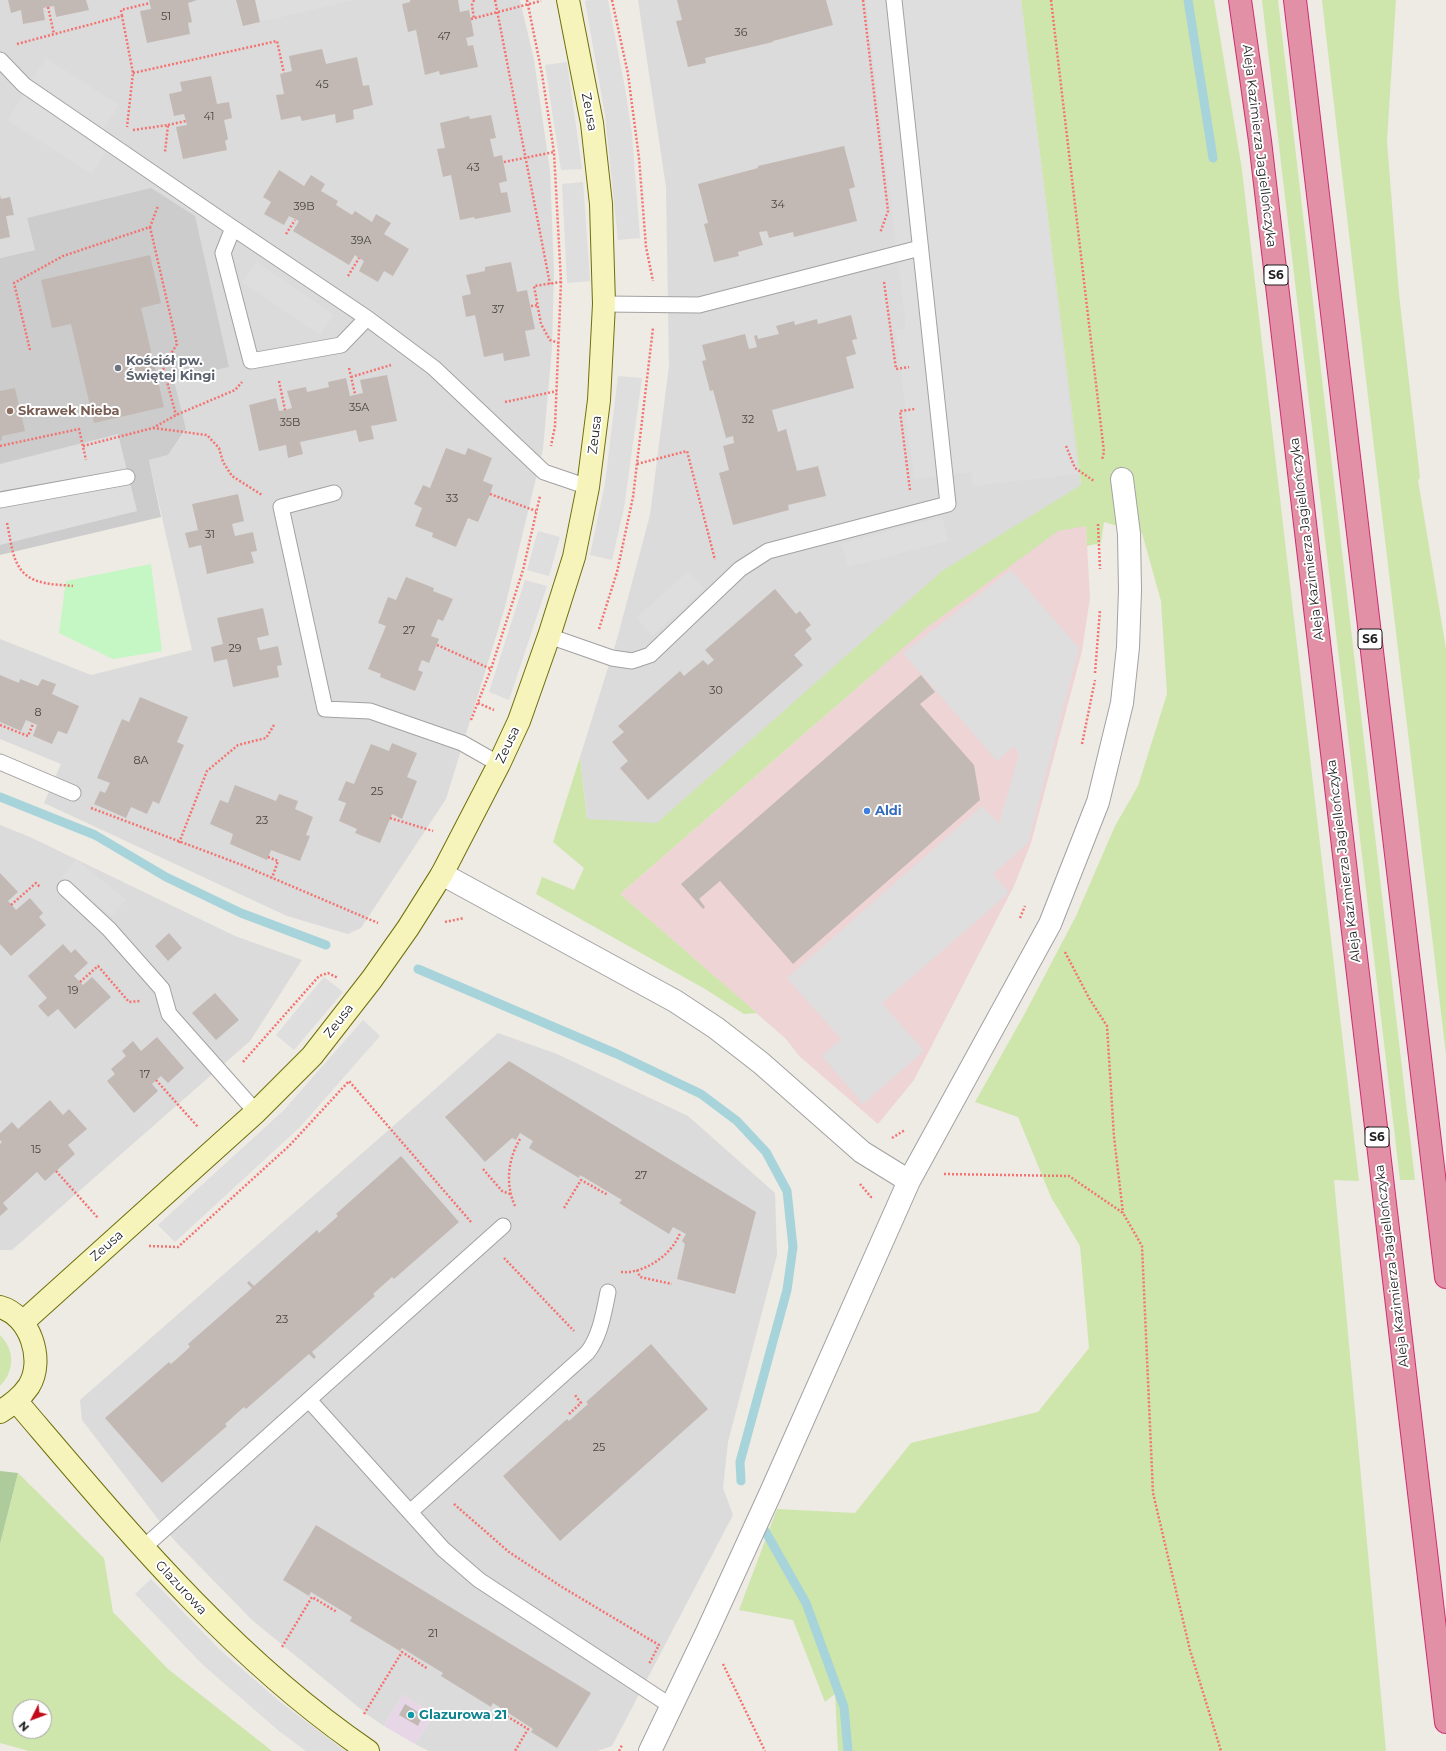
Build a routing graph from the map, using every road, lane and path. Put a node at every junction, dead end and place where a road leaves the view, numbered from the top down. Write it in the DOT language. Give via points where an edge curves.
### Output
graph roads {
  1 [pos="474,0"];
  2 [pos="495,0"];
  3 [pos="527,0"];
  4 [pos="545,0"];
  5 [pos="568,0"];
  6 [pos="612,0"];
  7 [pos="863,0"];
  8 [pos="894,0"];
  9 [pos="1051,0"];
  10 [pos="1240,0"];
  11 [pos="1295,0"];
  12 [pos="150,3"];
  13 [pos="528,5"];
  14 [pos="48,7"];
  15 [pos="498,13"];
  16 [pos="122,16"];
  17 [pos="54,34"];
  18 [pos="13,44"];
  19 [pos="0,60"];
  20 [pos="133,73"];
  21 [pos="284,73"];
  22 [pos="186,121"];
  23 [pos="168,125"];
  24 [pos="554,152"];
  25 [pos="164,155"];
  26 [pos="526,158"];
  27 [pos="504,162"];
  28 [pos="166,183"];
  29 [pos="295,220"];
  30 [pos="150,227"];
  31 [pos="233,228"];
  32 [pos="284,237"];
  33 [pos="920,248"];
  34 [pos="359,258"];
  35 [pos="880,258"];
  36 [pos="346,278"];
  37 [pos="561,282"];
  38 [pos="550,284"];
  39 [pos="654,289"];
  40 [pos="604,304"];
  41 [pos="538,305"];
  42 [pos="531,306"];
  43 [pos="368,318"];
  44 [pos="654,321"];
  45 [pos="560,343"];
  46 [pos="30,350"];
  47 [pos="410,350"];
  48 [pos="275,357"];
  49 [pos="251,361"];
  50 [pos="911,367"];
  51 [pos="351,377"];
  52 [pos="557,391"];
  53 [pos="478,408"];
  54 [pos="918,408"];
  55 [pos="285,410"];
  56 [pos="176,415"];
  57 [pos="153,428"];
  58 [pos="0,446"];
  59 [pos="83,446"];
  60 [pos="1066,446"];
  61 [pos="550,449"];
  62 [pos="637,464"];
  63 [pos="1100,467"];
  64 [pos="1098,475"];
  65 [pos="127,477"];
  66 [pos="1122,479"];
  67 [pos="92,484"];
  68 [pos="588,487"];
  69 [pos="334,493"];
  70 [pos="490,494"];
  71 [pos="540,494"];
  72 [pos="911,498"];
  73 [pos="1,500"];
  74 [pos="281,508"];
  75 [pos="536,511"];
  76 [pos="1098,521"];
  77 [pos="715,561"];
  78 [pos="1100,575"];
  79 [pos="73,586"];
  80 [pos="1100,605"];
  81 [pos="599,629"];
  82 [pos="549,636"];
  83 [pos="436,645"];
  84 [pos="491,669"];
  85 [pos="33,724"];
  86 [pos="469,724"];
  87 [pos="0,725"];
  88 [pos="274,725"];
  89 [pos="1081,745"];
  90 [pos="0,762"];
  91 [pos="499,764"];
  92 [pos="73,792"];
  93 [pos="390,818"];
  94 [pos="439,833"];
  95 [pos="180,843"];
  96 [pos="268,857"];
  97 [pos="442,874"];
  98 [pos="272,878"];
  99 [pos="65,888"];
  100 [pos="1026,904"];
  101 [pos="12,905"];
  102 [pos="468,918"];
  103 [pos="442,922"];
  104 [pos="379,924"];
  105 [pos="1050,924"];
  106 [pos="1016,925"];
  107 [pos="340,979"];
  108 [pos="240,1064"];
  109 [pos="156,1080"];
  110 [pos="362,1096"];
  111 [pos="256,1112"];
  112 [pos="906,1129"];
  113 [pos="203,1132"];
  114 [pos="887,1136"];
  115 [pos="520,1139"];
  116 [pos="483,1169"];
  117 [pos="56,1171"];
  118 [pos="909,1181"];
  119 [pos="510,1194"];
  120 [pos="608,1195"];
  121 [pos="564,1208"];
  122 [pos="518,1212"];
  123 [pos="1123,1213"];
  124 [pos="98,1219"];
  125 [pos="504,1226"];
  126 [pos="680,1233"];
  127 [pos="146,1246"];
  128 [pos="637,1270"];
  129 [pos="614,1271"];
  130 [pos="1446,1277"];
  131 [pos="672,1284"];
  132 [pos="608,1292"];
  133 [pos="0,1307"];
  134 [pos="23,1322"];
  135 [pos="571,1390"];
  136 [pos="309,1400"];
  137 [pos="9,1407"];
  138 [pos="569,1414"];
  139 [pos="453,1503"];
  140 [pos="410,1512"];
  141 [pos="143,1548"];
  142 [pos="337,1612"];
  143 [pos="707,1632"];
  144 [pos="280,1650"];
  145 [pos="428,1669"];
  146 [pos="655,1669"];
  147 [pos="671,1706"];
  148 [pos="500,1712"];
  149 [pos="363,1715"];
  150 [pos="1446,1722"];
  151 [pos="368,1751"];
  152 [pos="515,1751"];
  153 [pos="650,1751"];
  154 [pos="765,1751"];
  155 [pos="1221,1751"];
  1 -- 15 [label="path" via="472,19"];
  2 -- 15 [label="path"];
  3 -- 13 [label="path"];
  4 -- 13 [label="path"];
  5 -- 40 [label="street, Zeusa" via="592,123 601,204"];
  6 -- 39 [label="path" via="628,74 639,158 646,247"];
  7 -- 35 [label="path" via="888,211 877,240"];
  8 -- 33 [label="lane"];
  9 -- 63 [label="path" via="1104,452"];
  10 -- 150 [label="highway, Aleja Kazimierza Jagiellończyka / S6" via="1260,141"];
  11 -- 130 [label="highway, S6"];
  12 -- 16 [label="path" via="121,10"];
  13 -- 15 [label="path"];
  13 -- 24 [label="path"];
  14 -- 17 [label="path"];
  15 -- 26 [label="path"];
  16 -- 17 [label="path"];
  16 -- 20 [label="path"];
  17 -- 18 [label="path"];
  19 -- 28 [label="lane" via="24,85"];
  20 -- 21 [label="path" via="277,41"];
  20 -- 23 [label="path" via="126,131"];
  22 -- 23 [label="path"];
  23 -- 25 [label="path"];
  24 -- 26 [label="path"];
  24 -- 37 [label="path"];
  26 -- 27 [label="path"];
  26 -- 38 [label="path"];
  28 -- 30 [label="path"];
  28 -- 31 [label="lane"];
  29 -- 32 [label="path"];
  30 -- 46 [label="path" via="63,256 14,283"];
  30 -- 56 [label="path" via="177,344 163,368"];
  31 -- 43 [label="lane"];
  31 -- 49 [label="lane" via="223,253"];
  33 -- 35 [label="lane"];
  33 -- 82 [label="lane" via="948,504 768,551 740,569 650,655 632,661 612,658"];
  34 -- 36 [label="path"];
  35 -- 40 [label="lane" via="699,305"];
  35 -- 50 [label="path" via="896,369"];
  37 -- 38 [label="path"];
  37 -- 45 [label="path"];
  38 -- 41 [label="path" via="534,286"];
  40 -- 68 [label="street, Zeusa" via="599,400"];
  41 -- 42 [label="path"];
  41 -- 45 [label="path" via="546,336"];
  43 -- 47 [label="lane"];
  43 -- 48 [label="lane" via="342,345"];
  44 -- 62 [label="path"];
  45 -- 52 [label="path"];
  47 -- 51 [label="path" via="388,367"];
  47 -- 53 [label="lane"];
  48 -- 49 [label="lane"];
  48 -- 55 [label="path"];
  49 -- 56 [label="path" via="241,385 236,390"];
  52 -- 53 [label="path"];
  52 -- 61 [label="path" via="556,426"];
  53 -- 68 [label="lane" via="544,472"];
  54 -- 72 [label="path" via="900,411"];
  56 -- 57 [label="path"];
  57 -- 59 [label="path"];
  57 -- 74 [label="path" via="207,435 219,448 223,462 232,476"];
  58 -- 59 [label="path" via="79,429"];
  59 -- 67 [label="path"];
  60 -- 64 [label="path" via="1075,468 1096,482"];
  62 -- 77 [label="path" via="687,451"];
  62 -- 81 [label="path" via="633,497 617,572"];
  65 -- 67 [label="lane"];
  66 -- 105 [label="street" via="1129,534 1130,590 1128,648 1122,704 1098,802"];
  67 -- 73 [label="lane"];
  68 -- 82 [label="street, Zeusa" via="574,557"];
  69 -- 74 [label="lane"];
  70 -- 75 [label="path"];
  71 -- 75 [label="path"];
  73 -- 79 [label="path" via="17,565 26,576 44,583"];
  74 -- 91 [label="lane" via="325,710 370,711 462,743"];
  75 -- 84 [label="path" via="523,570"];
  76 -- 78 [label="path"];
  80 -- 89 [label="path" via="1095,680"];
  82 -- 91 [label="street, Zeusa" via="519,721"];
  83 -- 84 [label="path"];
  84 -- 86 [label="path"];
  85 -- 87 [label="path" via="28,736"];
  88 -- 95 [label="path" via="266,738 238,745 207,771"];
  90 -- 92 [label="lane"];
  91 -- 97 [label="street, Zeusa"];
  92 -- 95 [label="path" via="91,808"];
  93 -- 94 [label="path"];
  95 -- 98 [label="path"];
  96 -- 98 [label="path" via="278,861"];
  97 -- 111 [label="street, Zeusa" via="372,979 312,1056"];
  97 -- 118 [label="street" via="675,1001 716,1028 761,1063 862,1152"];
  98 -- 104 [label="path"];
  99 -- 101 [label="path" via="52,900 36,883"];
  99 -- 111 [label="lane" via="109,930 162,989 170,1014"];
  100 -- 106 [label="path"];
  102 -- 103 [label="path"];
  105 -- 118 [label="street"];
  105 -- 123 [label="path" via="1088,998 1107,1026 1114,1137"];
  107 -- 108 [label="path" via="328,973 318,976"];
  109 -- 113 [label="path"];
  110 -- 127 [label="path" via="349,1082 290,1145 178,1247"];
  111 -- 134 [label="street, Zeusa"];
  112 -- 114 [label="path" via="892,1138"];
  115 -- 119 [label="path" via="513,1150 509,1170"];
  116 -- 119 [label="path" via="502,1191"];
  117 -- 124 [label="path"];
  118 -- 123 [label="path" via="944,1174 1069,1176"];
  118 -- 143 [label="street"];
  119 -- 122 [label="path"];
  120 -- 121 [label="path" via="581,1180"];
  123 -- 155 [label="path" via="1142,1246 1153,1493 1190,1650"];
  125 -- 136 [label="lane"];
  126 -- 128 [label="path" via="678,1241 666,1255"];
  128 -- 129 [label="path" via="628,1273"];
  128 -- 131 [label="path" via="640,1276"];
  132 -- 140 [label="lane" via="601,1325 587,1354"];
  133 -- 134 [label="street"];
  134 -- 137 [label="street" via="33,1341 36,1363 30,1384"];
  135 -- 138 [label="path" via="581,1403"];
  136 -- 140 [label="lane"];
  136 -- 141 [label="lane"];
  137 -- 141 [label="street, Glazurowa"];
  139 -- 146 [label="path" via="509,1552 658,1645 648,1666"];
  140 -- 147 [label="lane" via="443,1549 479,1580"];
  141 -- 151 [label="street, Glazurowa" via="204,1613 278,1682 334,1728"];
  142 -- 144 [label="path" via="312,1597"];
  143 -- 147 [label="street"];
  143 -- 154 [label="path"];
  145 -- 149 [label="path" via="402,1652"];
  147 -- 153 [label="street"];
  148 -- 152 [label="path" via="528,1729"];
}
